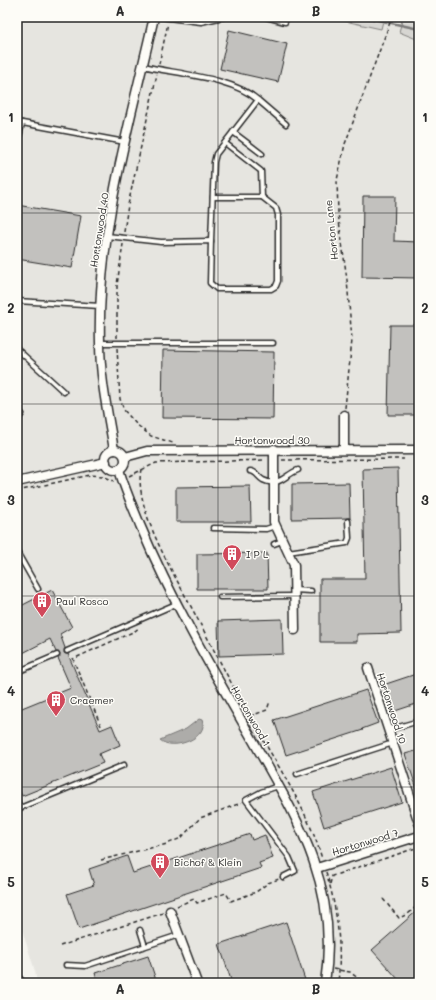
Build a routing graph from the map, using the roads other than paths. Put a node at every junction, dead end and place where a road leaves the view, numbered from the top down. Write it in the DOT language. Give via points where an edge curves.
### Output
graph roads {
  1 [pos="154,17"];
  2 [pos="160,17"];
  3 [pos="223,17"];
  4 [pos="266,17"];
  5 [pos="285,22"];
  6 [pos="143,66"];
  7 [pos="258,100"];
  8 [pos="19,123"];
  9 [pos="286,124"];
  10 [pos="234,132"];
  11 [pos="125,142"];
  12 [pos="225,143"];
  13 [pos="17,147"];
  14 [pos="262,154"];
  15 [pos="212,197"];
  16 [pos="262,197"];
  17 [pos="107,236"];
  18 [pos="211,242"];
  19 [pos="17,301"];
  20 [pos="100,306"];
  21 [pos="100,343"];
  22 [pos="273,343"];
  23 [pos="17,349"];
  24 [pos="64,392"];
  25 [pos="22,414"];
  26 [pos="344,415"];
  27 [pos="17,420"];
  28 [pos="274,449"];
  29 [pos="344,449"];
  30 [pos="114,450"];
  31 [pos="419,450"];
  32 [pos="125,457"];
  33 [pos="106,462"];
  34 [pos="119,469"];
  35 [pos="298,470"];
  36 [pos="250,471"];
  37 [pos="275,481"];
  38 [pos="17,482"];
  39 [pos="348,521"];
  40 [pos="275,526"];
  41 [pos="213,528"];
  42 [pos="282,541"];
  43 [pos="274,544"];
  44 [pos="17,552"];
  45 [pos="288,552"];
  46 [pos="38,589"];
  47 [pos="311,591"];
  48 [pos="294,593"];
  49 [pos="220,597"];
  50 [pos="176,604"];
  51 [pos="295,630"];
  52 [pos="67,651"];
  53 [pos="57,655"];
  54 [pos="368,668"];
  55 [pos="17,672"];
  56 [pos="419,721"];
  57 [pos="388,730"];
  58 [pos="392,743"];
  59 [pos="124,765"];
  60 [pos="297,774"];
  61 [pos="279,786"];
  62 [pos="17,800"];
  63 [pos="419,823"];
  64 [pos="419,836"];
  65 [pos="317,868"];
  66 [pos="283,877"];
  67 [pos="170,911"];
  68 [pos="140,930"];
  69 [pos="180,934"];
  70 [pos="145,946"];
  71 [pos="66,965"];
  72 [pos="197,983"];
  73 [pos="325,983"];
  1 -- 6 [label="street, Hortonwood 40"];
  2 -- 3 [label="lane" via="201,22"];
  4 -- 5 [label="lane"];
  6 -- 7 [label="lane" via="235,85"];
  6 -- 11 [label="street, Hortonwood 40"];
  7 -- 9 [label="lane"];
  7 -- 10 [label="lane"];
  8 -- 11 [label="lane"];
  8 -- 13 [label="lane"];
  10 -- 12 [label="lane"];
  10 -- 14 [label="lane"];
  11 -- 17 [label="street, Hortonwood 40"];
  12 -- 15 [label="lane" via="216,154 214,162"];
  12 -- 16 [label="lane" via="261,171"];
  15 -- 16 [label="lane"];
  15 -- 18 [label="lane"];
  16 -- 18 [label="lane" via="277,211 276,286 271,289 217,289 212,286"];
  17 -- 18 [label="lane" via="161,242"];
  17 -- 20 [label="street, Hortonwood 40"];
  19 -- 20 [label="lane"];
  20 -- 21 [label="street, Hortonwood 40"];
  21 -- 22 [label="lane"];
  21 -- 30 [label="street, Hortonwood 40" via="106,406"];
  23 -- 24 [label="lane"];
  25 -- 27 [label="lane"];
  26 -- 29 [label="street"];
  28 -- 29 [label="street, Hortonwood 30"];
  28 -- 32 [label="street, Hortonwood 30" via="147,451"];
  28 -- 37 [label="street"];
  29 -- 31 [label="street, Hortonwood 30"];
  30 -- 32 [label="street" via="122,452"];
  30 -- 33 [label="street" via="106,456"];
  32 -- 34 [label="street" via="125,463"];
  33 -- 34 [label="street" via="112,469"];
  33 -- 38 [label="street"];
  34 -- 50 [label="street, Hortonwood 1" via="150,549"];
  35 -- 37 [label="lane" via="280,482"];
  36 -- 37 [label="lane" via="265,481"];
  37 -- 40 [label="street"];
  39 -- 45 [label="lane" via="347,543"];
  40 -- 41 [label="lane"];
  40 -- 42 [label="street"];
  42 -- 43 [label="lane"];
  42 -- 45 [label="street"];
  44 -- 46 [label="lane"];
  45 -- 48 [label="street" via="294,565"];
  47 -- 48 [label="lane"];
  48 -- 49 [label="lane"];
  48 -- 51 [label="street"];
  50 -- 52 [label="lane"];
  50 -- 61 [label="street, Hortonwood 1"];
  53 -- 55 [label="lane"];
  54 -- 57 [label="street, Hortonwood 10"];
  56 -- 57 [label="lane"];
  57 -- 58 [label="street, Hortonwood 10"];
  58 -- 60 [label="lane"];
  58 -- 63 [label="street, Hortonwood 10"];
  59 -- 62 [label="lane" via="20,808"];
  61 -- 65 [label="street, Hortonwood 1"];
  61 -- 66 [label="lane" via="246,800 289,857 295,871"];
  64 -- 65 [label="street, Hortonwood 7"];
  65 -- 73 [label="street, Hortonwood 1" via="327,909 328,968"];
  67 -- 69 [label="street"];
  68 -- 70 [label="lane"];
  69 -- 70 [label="lane"];
  69 -- 72 [label="street"];
  70 -- 71 [label="lane" via="85,966"];
}
